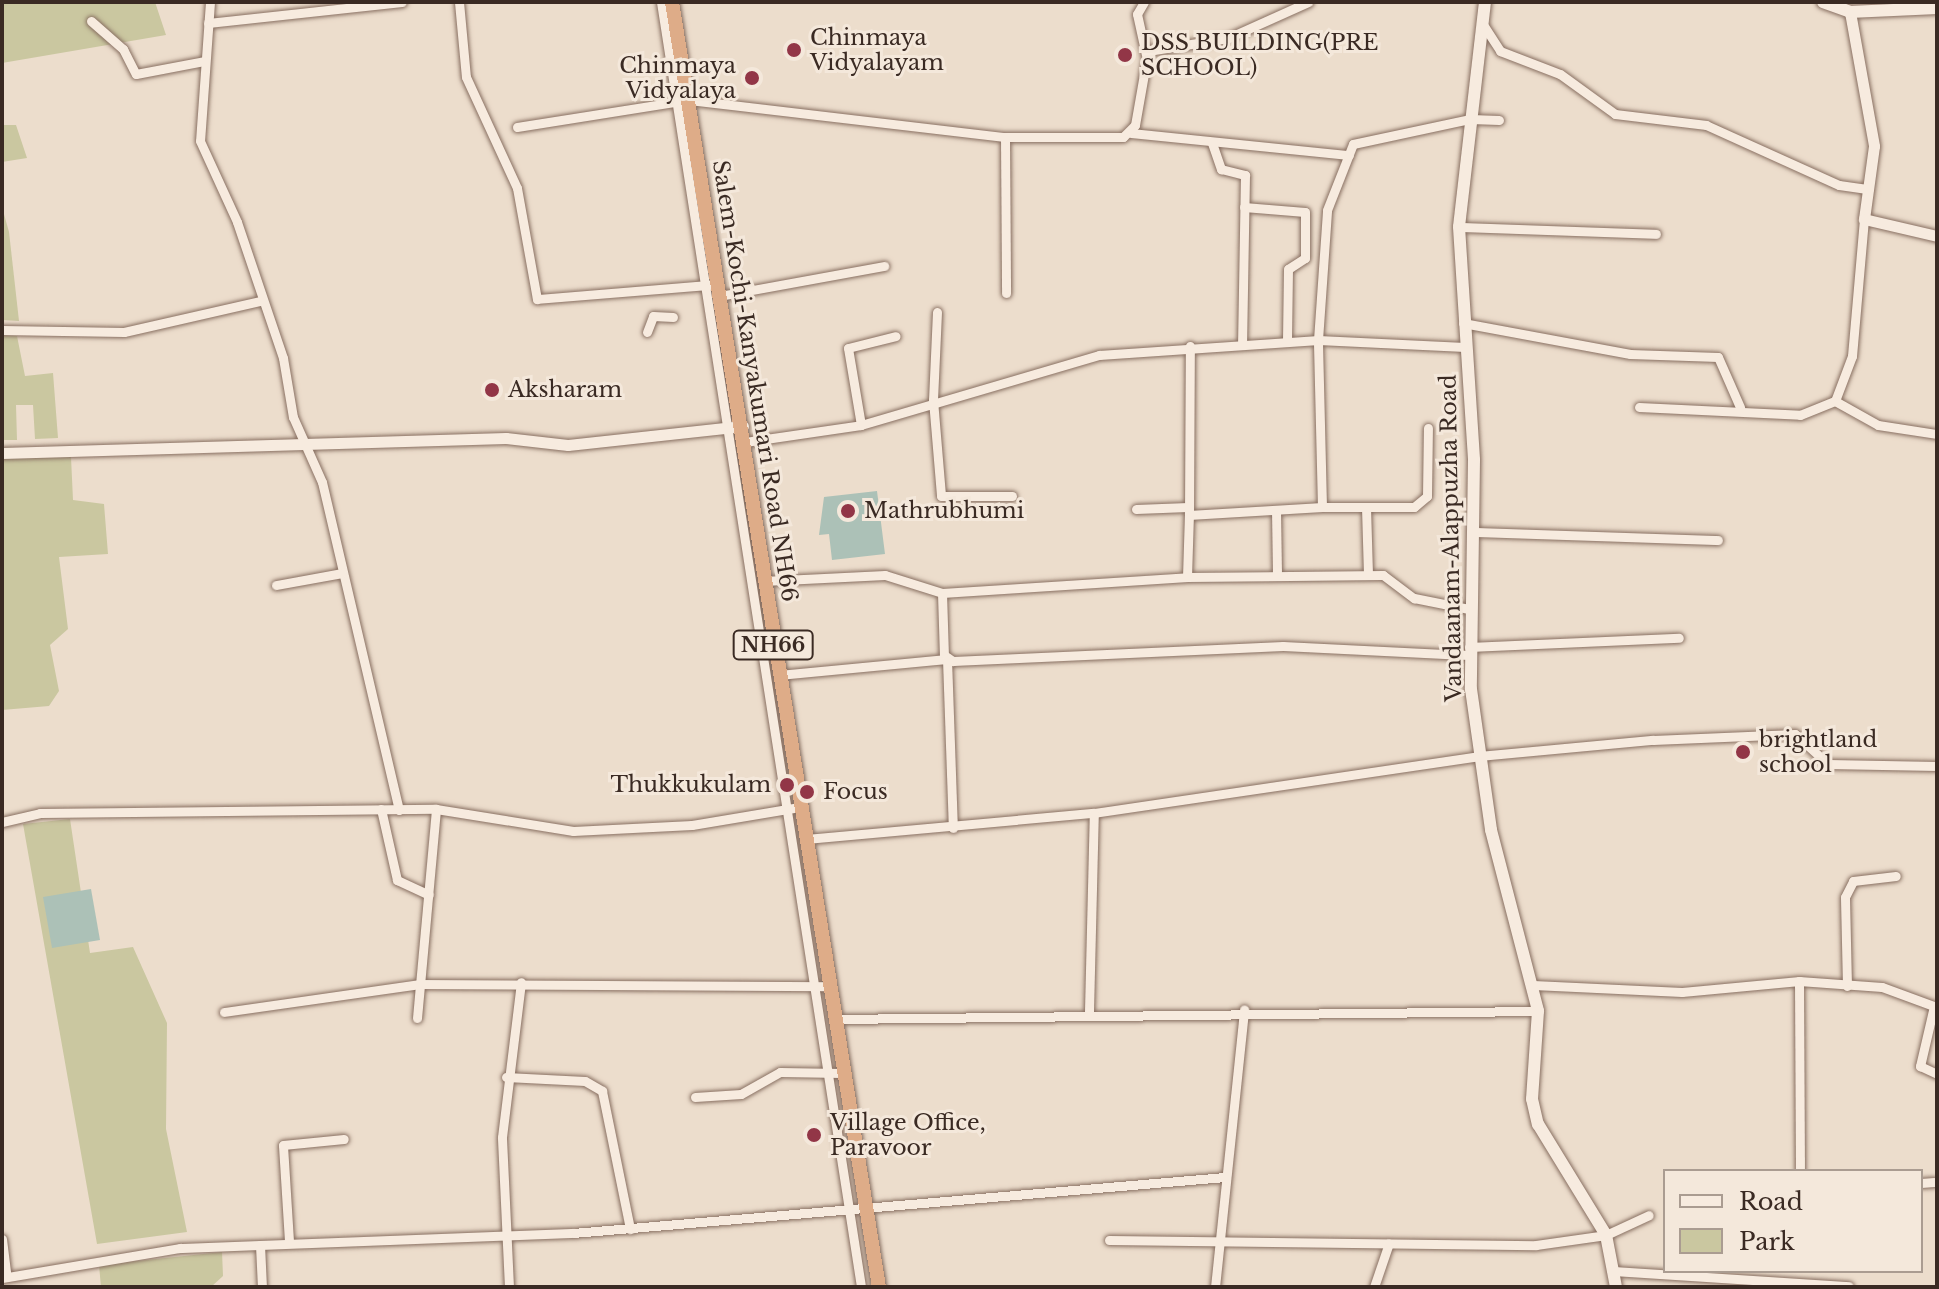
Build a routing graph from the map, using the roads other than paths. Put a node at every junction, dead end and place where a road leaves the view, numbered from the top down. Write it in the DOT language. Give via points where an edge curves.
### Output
graph roads {
  1 [pos="210,2"];
  2 [pos="402,2"];
  3 [pos="459,2"];
  4 [pos="661,2"];
  5 [pos="672,2"];
  6 [pos="1144,2"];
  7 [pos="1308,2"];
  8 [pos="1485,2"];
  9 [pos="1823,2"];
  10 [pos="1937,8"];
  11 [pos="1850,12"];
  12 [pos="91,21"];
  13 [pos="208,23"];
  14 [pos="1484,26"];
  15 [pos="1146,55"];
  16 [pos="204,61"];
  17 [pos="682,101"];
  18 [pos="1470,119"];
  19 [pos="1499,120"];
  20 [pos="517,127"];
  21 [pos="1131,133"];
  22 [pos="1005,137"];
  23 [pos="1212,143"];
  24 [pos="1349,155"];
  25 [pos="1869,189"];
  26 [pos="1244,207"];
  27 [pos="1864,219"];
  28 [pos="1459,227"];
  29 [pos="1656,234"];
  30 [pos="1937,236"];
  31 [pos="884,266"];
  32 [pos="713,289"];
  33 [pos="1006,293"];
  34 [pos="261,301"];
  35 [pos="937,312"];
  36 [pos="673,317"];
  37 [pos="1463,323"];
  38 [pos="2,330"];
  39 [pos="647,332"];
  40 [pos="896,336"];
  41 [pos="1318,340"];
  42 [pos="1287,341"];
  43 [pos="1242,344"];
  44 [pos="1190,346"];
  45 [pos="1465,347"];
  46 [pos="933,400"];
  47 [pos="1835,401"];
  48 [pos="1639,407"];
  49 [pos="1740,407"];
  50 [pos="861,425"];
  51 [pos="743,426"];
  52 [pos="727,428"];
  53 [pos="1428,428"];
  54 [pos="1937,434"];
  55 [pos="745,442"];
  56 [pos="303,445"];
  57 [pos="2,453"];
  58 [pos="1012,496"];
  59 [pos="1322,507"];
  60 [pos="1366,507"];
  61 [pos="1136,509"];
  62 [pos="1276,510"];
  63 [pos="1188,511"];
  64 [pos="1473,532"];
  65 [pos="1718,540"];
  66 [pos="342,573"];
  67 [pos="1368,575"];
  68 [pos="1277,576"];
  69 [pos="1187,577"];
  70 [pos="763,581"];
  71 [pos="276,585"];
  72 [pos="942,593"];
  73 [pos="1469,609"];
  74 [pos="1679,638"];
  75 [pos="1469,651"];
  76 [pos="947,659"];
  77 [pos="778,675"];
  78 [pos="1479,756"];
  79 [pos="1937,766"];
  80 [pos="799,807"];
  81 [pos="381,809"];
  82 [pos="436,809"];
  83 [pos="399,810"];
  84 [pos="782,810"];
  85 [pos="1094,813"];
  86 [pos="2,822"];
  87 [pos="953,828"];
  88 [pos="806,839"];
  89 [pos="1896,876"];
  90 [pos="429,895"];
  91 [pos="1799,981"];
  92 [pos="521,982"];
  93 [pos="421,984"];
  94 [pos="811,985"];
  95 [pos="1533,985"];
  96 [pos="827,986"];
  97 [pos="1847,986"];
  98 [pos="1244,1010"];
  99 [pos="1089,1011"];
  100 [pos="1538,1011"];
  101 [pos="224,1012"];
  102 [pos="417,1018"];
  103 [pos="834,1019"];
  104 [pos="834,1073"];
  105 [pos="1937,1074"];
  106 [pos="506,1077"];
  107 [pos="695,1097"];
  108 [pos="344,1139"];
  109 [pos="1800,1169"];
  110 [pos="1225,1177"];
  111 [pos="1934,1182"];
  112 [pos="1923,1183"];
  113 [pos="858,1210"];
  114 [pos="1649,1215"];
  115 [pos="630,1229"];
  116 [pos="1606,1235"];
  117 [pos="505,1236"];
  118 [pos="1221,1236"];
  119 [pos="2,1239"];
  120 [pos="1109,1240"];
  121 [pos="289,1241"];
  122 [pos="1389,1243"];
  123 [pos="260,1245"];
  124 [pos="1614,1271"];
  125 [pos="4,1278"];
  126 [pos="1811,1283"];
  127 [pos="1849,1286"];
  128 [pos="262,1287"];
  129 [pos="509,1287"];
  130 [pos="861,1287"];
  131 [pos="879,1287"];
  132 [pos="1215,1287"];
  133 [pos="1374,1287"];
  134 [pos="1616,1287"];
  1 -- 13 [label="street"];
  2 -- 13 [label="street"];
  3 -- 32 [label="street" via="466,77 517,188 537,299"];
  4 -- 17 [label="street"];
  5 -- 17 [label="highway, Salem-Kochi-Kanyakumari Road NH66 / NH66"];
  6 -- 15 [label="street" via="1137,14"];
  7 -- 15 [label="street" via="1228,38 1155,47"];
  8 -- 14 [label="main road, Vandaanam-Alappuzha Road"];
  9 -- 11 [label="main road"];
  10 -- 11 [label="main road"];
  11 -- 25 [label="street" via="1874,146"];
  12 -- 16 [label="street" via="123,49 136,74"];
  13 -- 16 [label="street"];
  14 -- 18 [label="main road, Vandaanam-Alappuzha Road"];
  14 -- 25 [label="street" via="1500,51 1560,74 1615,114 1706,125 1839,185"];
  15 -- 21 [label="street"];
  16 -- 34 [label="street" via="200,141 237,222"];
  17 -- 20 [label="street"];
  17 -- 22 [label="street"];
  17 -- 32 [label="highway, Salem-Kochi-Kanyakumari Road NH66 / NH66"];
  18 -- 19 [label="street"];
  18 -- 24 [label="street" via="1367,136"];
  18 -- 28 [label="main road, Vandaanam-Alappuzha Road"];
  21 -- 22 [label="street"];
  21 -- 23 [label="street"];
  22 -- 33 [label="street"];
  23 -- 24 [label="street"];
  23 -- 26 [label="street" via="1221,169 1245,175"];
  24 -- 41 [label="street" via="1327,210"];
  25 -- 27 [label="street"];
  26 -- 42 [label="street" via="1305,212 1305,258 1288,269"];
  26 -- 43 [label="street"];
  27 -- 30 [label="street"];
  27 -- 47 [label="street" via="1852,356"];
  28 -- 29 [label="street"];
  28 -- 37 [label="main road, Vandaanam-Alappuzha Road"];
  31 -- 32 [label="street"];
  32 -- 51 [label="highway, Salem-Kochi-Kanyakumari Road NH66 / NH66"];
  32 -- 52 [label="street"];
  34 -- 38 [label="street" via="124,332"];
  34 -- 56 [label="street"];
  35 -- 46 [label="street"];
  36 -- 39 [label="street" via="653,316"];
  37 -- 45 [label="main road, Vandaanam-Alappuzha Road"];
  37 -- 49 [label="street" via="1630,354 1718,357"];
  40 -- 50 [label="street" via="848,348"];
  41 -- 42 [label="street"];
  41 -- 45 [label="street"];
  41 -- 59 [label="street"];
  42 -- 43 [label="street"];
  43 -- 44 [label="street"];
  44 -- 46 [label="street" via="1099,355"];
  44 -- 63 [label="street"];
  45 -- 64 [label="main road, Vandaanam-Alappuzha Road"];
  46 -- 50 [label="street"];
  46 -- 58 [label="street" via="941,496"];
  47 -- 49 [label="street" via="1800,415"];
  47 -- 54 [label="street" via="1878,425"];
  48 -- 49 [label="street"];
  50 -- 55 [label="street"];
  51 -- 52 [label="street"];
  51 -- 55 [label="highway, Salem-Kochi-Kanyakumari Road NH66 / NH66"];
  52 -- 56 [label="street" via="568,445 506,438"];
  52 -- 84 [label="street"];
  53 -- 60 [label="street" via="1427,496 1414,507"];
  55 -- 70 [label="highway, Salem-Kochi-Kanyakumari Road NH66 / NH66"];
  56 -- 57 [label="street"];
  56 -- 66 [label="street" via="322,482"];
  59 -- 60 [label="street"];
  59 -- 62 [label="street"];
  60 -- 67 [label="street"];
  61 -- 63 [label="street"];
  62 -- 63 [label="street"];
  62 -- 68 [label="street"];
  63 -- 69 [label="street"];
  64 -- 65 [label="street"];
  64 -- 73 [label="main road, Vandaanam-Alappuzha Road"];
  66 -- 71 [label="street"];
  66 -- 83 [label="street"];
  67 -- 68 [label="street"];
  67 -- 73 [label="street" via="1389,576 1423,601"];
  68 -- 69 [label="street"];
  69 -- 72 [label="street"];
  70 -- 72 [label="street" via="885,575"];
  70 -- 77 [label="highway, Salem-Kochi-Kanyakumari Road NH66 / NH66"];
  72 -- 76 [label="street"];
  73 -- 75 [label="main road, Vandaanam-Alappuzha Road"];
  74 -- 75 [label="street"];
  75 -- 76 [label="street" via="1283,646"];
  75 -- 78 [label="main road, Vandaanam-Alappuzha Road"];
  76 -- 77 [label="street"];
  76 -- 87 [label="street"];
  77 -- 80 [label="highway, Salem-Kochi-Kanyakumari Road NH66 / NH66"];
  78 -- 79 [label="street" via="1795,734 1828,764"];
  78 -- 85 [label="street"];
  78 -- 95 [label="main road, Vandaanam-Alappuzha Road"];
  80 -- 84 [label="street"];
  80 -- 88 [label="highway, Salem-Kochi-Kanyakumari Road NH66 / NH66"];
  81 -- 83 [label="street"];
  81 -- 86 [label="street" via="40,813"];
  81 -- 90 [label="street" via="397,880"];
  82 -- 83 [label="street"];
  82 -- 84 [label="street" via="573,831 692,825"];
  82 -- 90 [label="street"];
  84 -- 94 [label="street"];
  85 -- 87 [label="street"];
  85 -- 99 [label="street"];
  87 -- 88 [label="street"];
  88 -- 96 [label="highway, Salem-Kochi-Kanyakumari Road NH66 / NH66"];
  89 -- 97 [label="street" via="1853,881 1845,897"];
  90 -- 93 [label="street"];
  91 -- 95 [label="street" via="1682,992"];
  91 -- 97 [label="street"];
  91 -- 109 [label="street"];
  92 -- 93 [label="street"];
  92 -- 94 [label="street"];
  92 -- 106 [label="street"];
  93 -- 101 [label="street"];
  93 -- 102 [label="street"];
  94 -- 96 [label="street"];
  94 -- 104 [label="street"];
  95 -- 100 [label="main road, Vandaanam-Alappuzha Road"];
  96 -- 103 [label="highway, Salem-Kochi-Kanyakumari Road NH66 / NH66"];
  97 -- 105 [label="street" via="1931,1003 1920,1066"];
  98 -- 99 [label="street"];
  98 -- 100 [label="street"];
  98 -- 110 [label="street"];
  99 -- 103 [label="street"];
  100 -- 116 [label="main road, Vandaanam-Alappuzha Road" via="1530,1078 1538,1124"];
  103 -- 104 [label="highway, Salem-Kochi-Kanyakumari Road NH66 / NH66"];
  104 -- 107 [label="street" via="780,1072 741,1094"];
  104 -- 113 [label="highway, Salem-Kochi-Kanyakumari Road NH66 / NH66"];
  106 -- 115 [label="street" via="585,1081 602,1091"];
  106 -- 117 [label="street"];
  108 -- 121 [label="street" via="283,1145"];
  110 -- 113 [label="street"];
  110 -- 118 [label="street"];
  111 -- 112 [label="street"];
  113 -- 115 [label="street" via="721,1215"];
  113 -- 130 [label="street"];
  113 -- 131 [label="highway, Salem-Kochi-Kanyakumari Road NH66 / NH66"];
  114 -- 116 [label="street"];
  115 -- 117 [label="street"];
  116 -- 122 [label="street" via="1536,1245"];
  116 -- 124 [label="main road, Vandaanam-Alappuzha Road"];
  117 -- 121 [label="street"];
  117 -- 129 [label="street"];
  118 -- 120 [label="street"];
  118 -- 122 [label="street"];
  118 -- 132 [label="street"];
  119 -- 125 [label="street"];
  121 -- 123 [label="street"];
  122 -- 133 [label="street"];
  123 -- 125 [label="street" via="180,1248"];
  123 -- 128 [label="street"];
  124 -- 126 [label="street"];
  124 -- 134 [label="main road, Vandaanam-Alappuzha Road"];
  126 -- 127 [label="street"];
}
